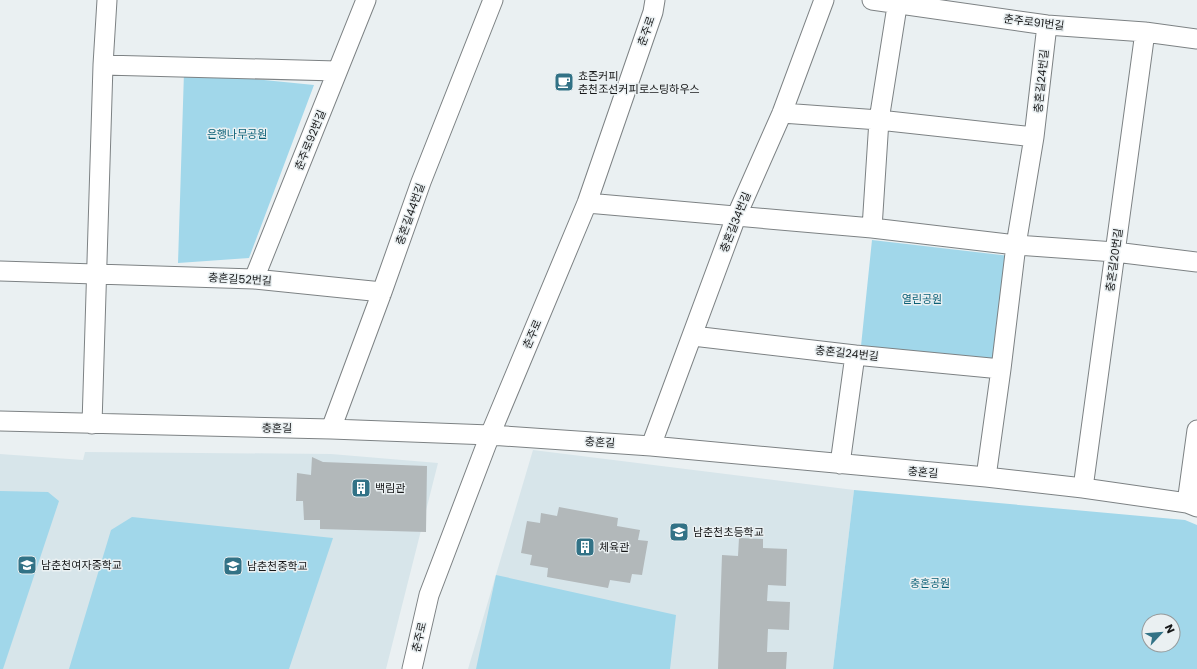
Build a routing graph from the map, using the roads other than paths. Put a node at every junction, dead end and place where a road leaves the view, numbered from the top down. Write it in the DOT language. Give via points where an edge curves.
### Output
graph roads {
  1 [pos="107,0"];
  2 [pos="366,0"];
  3 [pos="493,0"];
  4 [pos="655,0"];
  5 [pos="824,0"];
  6 [pos="872,0"];
  7 [pos="898,2"];
  8 [pos="1047,25"];
  9 [pos="1145,32"];
  10 [pos="1197,39"];
  11 [pos="103,65"];
  12 [pos="337,71"];
  13 [pos="782,113"];
  14 [pos="879,120"];
  15 [pos="1034,136"];
  16 [pos="588,203"];
  17 [pos="736,217"];
  18 [pos="872,228"];
  19 [pos="1016,244"];
  20 [pos="1115,252"];
  21 [pos="1197,262"];
  22 [pos="0,271"];
  23 [pos="97,274"];
  24 [pos="254,279"];
  25 [pos="382,292"];
  26 [pos="693,336"];
  27 [pos="855,355"];
  28 [pos="1001,369"];
  29 [pos="0,421"];
  30 [pos="92,424"];
  31 [pos="331,429"];
  32 [pos="1197,430"];
  33 [pos="490,435"];
  34 [pos="651,446"];
  35 [pos="840,464"];
  36 [pos="986,477"];
  37 [pos="1083,488"];
  38 [pos="1192,505"];
  39 [pos="412,669"];
  1 -- 11 [label="street"];
  2 -- 12 [label="street, 춘주로92번길"];
  3 -- 25 [label="street, 충혼길44번길" via="421,182"];
  4 -- 16 [label="street, 춘주로"];
  5 -- 13 [label="street, 충혼길34번길"];
  6 -- 7 [label="street, 춘주로91번길"];
  7 -- 8 [label="street, 춘주로91번길"];
  7 -- 14 [label="street"];
  8 -- 9 [label="street, 춘주로91번길"];
  8 -- 15 [label="street, 충혼길24번길"];
  9 -- 10 [label="street, 춘주로91번길"];
  9 -- 20 [label="street, 충혼길20번길"];
  11 -- 12 [label="street"];
  11 -- 23 [label="street"];
  12 -- 24 [label="street, 춘주로92번길"];
  13 -- 14 [label="street"];
  13 -- 17 [label="street, 충혼길34번길"];
  14 -- 15 [label="street"];
  14 -- 18 [label="street"];
  15 -- 19 [label="street, 충혼길24번길"];
  16 -- 17 [label="street"];
  16 -- 33 [label="street, 춘주로"];
  17 -- 18 [label="street"];
  17 -- 26 [label="street, 충혼길34번길"];
  18 -- 19 [label="street"];
  19 -- 20 [label="street"];
  19 -- 28 [label="street, 충혼길24번길"];
  20 -- 21 [label="street"];
  20 -- 37 [label="street, 충혼길20번길"];
  22 -- 23 [label="street, 충혼길52번길"];
  23 -- 24 [label="street, 충혼길52번길"];
  23 -- 30 [label="street"];
  24 -- 25 [label="street, 충혼길52번길"];
  25 -- 31 [label="street, 충혼길44번길"];
  26 -- 27 [label="street, 충혼길24번길"];
  26 -- 34 [label="street, 충혼길34번길"];
  27 -- 28 [label="street, 충혼길24번길"];
  27 -- 35 [label="street"];
  28 -- 36 [label="street, 충혼길24번길"];
  29 -- 30 [label="street, 충혼길"];
  30 -- 31 [label="street, 충혼길"];
  31 -- 33 [label="street, 충혼길"];
  32 -- 38 [label="street"];
  33 -- 34 [label="street, 충혼길"];
  33 -- 39 [label="street, 춘주로" via="429,596"];
  34 -- 35 [label="street, 충혼길"];
  35 -- 36 [label="street, 충혼길"];
  36 -- 37 [label="street, 충혼길"];
  37 -- 38 [label="street, 충혼길"];
}
